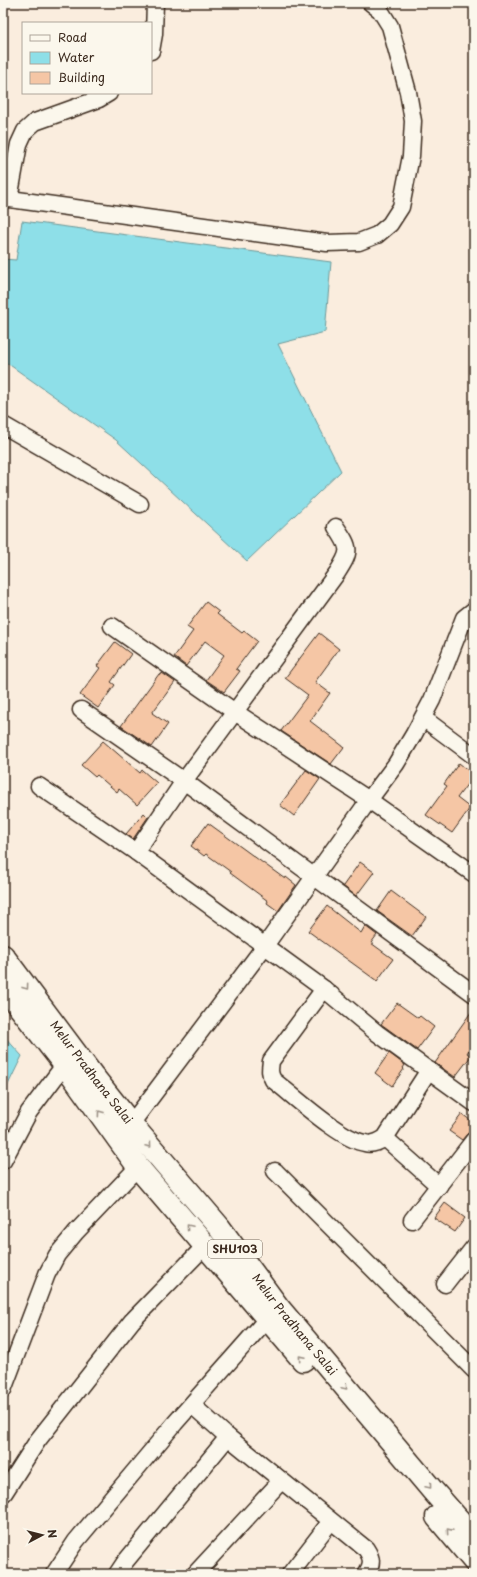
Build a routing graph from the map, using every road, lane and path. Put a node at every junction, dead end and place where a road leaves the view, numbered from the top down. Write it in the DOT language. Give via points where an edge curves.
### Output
graph roads {
  1 [pos="155,3"];
  2 [pos="371,3"];
  3 [pos="152,45"];
  4 [pos="108,94"];
  5 [pos="6,199"];
  6 [pos="3,425"];
  7 [pos="140,504"];
  8 [pos="336,527"];
  9 [pos="474,610"];
  10 [pos="112,626"];
  11 [pos="81,710"];
  12 [pos="235,712"];
  13 [pos="423,718"];
  14 [pos="474,756"];
  15 [pos="184,781"];
  16 [pos="40,786"];
  17 [pos="369,800"];
  18 [pos="136,852"];
  19 [pos="474,874"];
  20 [pos="314,876"];
  21 [pos="264,947"];
  22 [pos="3,956"];
  23 [pos="3,986"];
  24 [pos="324,989"];
  25 [pos="474,994"];
  26 [pos="69,1058"];
  27 [pos="429,1070"];
  28 [pos="474,1103"];
  29 [pos="124,1130"];
  30 [pos="385,1138"];
  31 [pos="474,1140"];
  32 [pos="3,1161"];
  33 [pos="138,1167"];
  34 [pos="275,1171"];
  35 [pos="439,1186"];
  36 [pos="412,1220"];
  37 [pos="205,1246"];
  38 [pos="474,1247"];
  39 [pos="445,1284"];
  40 [pos="272,1313"];
  41 [pos="474,1370"];
  42 [pos="3,1390"];
  43 [pos="192,1405"];
  44 [pos="228,1437"];
  45 [pos="281,1481"];
  46 [pos="4,1493"];
  47 [pos="330,1521"];
  48 [pos="474,1536"];
  49 [pos="474,1560"];
  50 [pos="54,1574"];
  51 [pos="116,1574"];
  52 [pos="195,1574"];
  53 [pos="290,1574"];
  54 [pos="366,1574"];
  1 -- 3 [label="street"];
  2 -- 5 [label="street" via="380,10 390,26 413,121 411,156 401,207 390,224 377,235 359,242 327,243"];
  4 -- 5 [label="street" via="35,122 25,131 18,144"];
  6 -- 7 [label="street"];
  8 -- 12 [label="street" via="346,541 346,557"];
  9 -- 13 [label="street" via="464,618"];
  10 -- 12 [label="street"];
  11 -- 15 [label="street"];
  12 -- 15 [label="street"];
  12 -- 17 [label="street"];
  13 -- 14 [label="street"];
  13 -- 17 [label="street" via="396,764"];
  15 -- 18 [label="street"];
  15 -- 20 [label="street"];
  16 -- 18 [label="street"];
  17 -- 19 [label="street"];
  17 -- 20 [label="street"];
  18 -- 21 [label="street"];
  20 -- 21 [label="street"];
  20 -- 25 [label="street"];
  21 -- 24 [label="street"];
  21 -- 29 [label="street"];
  22 -- 26 [label="main road, Melur Pradhana Salai / SHU103, one-way"];
  23 -- 26 [label="main road, Melur Pradhana Salai / SHU103"];
  24 -- 27 [label="street" via="377,1033"];
  24 -- 30 [label="street" via="271,1061 270,1075 335,1129 352,1139 372,1144"];
  26 -- 29 [label="main road, Melur Pradhana Salai / SHU103"];
  26 -- 32 [label="street" via="28,1112"];
  27 -- 28 [label="street"];
  27 -- 30 [label="street"];
  29 -- 33 [label="main road, Melur Pradhana Salai / SHU103"];
  29 -- 40 [label="main road, Melur Pradhana Salai / SHU103, one-way" via="219,1227"];
  30 -- 35 [label="street"];
  31 -- 35 [label="street"];
  37 -- 33 [label="main road, Melur Pradhana Salai / SHU103, one-way"];
  33 -- 42 [label="street" via="57,1255 47,1274"];
  34 -- 41 [label="street"];
  35 -- 36 [label="street"];
  37 -- 40 [label="main road, Melur Pradhana Salai / SHU103"];
  37 -- 46 [label="street" via="132,1321 38,1440"];
  38 -- 39 [label="street"];
  40 -- 43 [label="street"];
  40 -- 48 [label="main road, Melur Pradhana Salai / SHU103, one-way"];
  49 -- 40 [label="main road, Melur Pradhana Salai / SHU103, one-way"];
  43 -- 44 [label="street"];
  43 -- 50 [label="street" via="76,1541"];
  44 -- 45 [label="street"];
  44 -- 51 [label="street"];
  45 -- 47 [label="street"];
  45 -- 52 [label="street"];
  47 -- 53 [label="street"];
  47 -- 54 [label="street" via="366,1549 371,1556 372,1562"];
}
